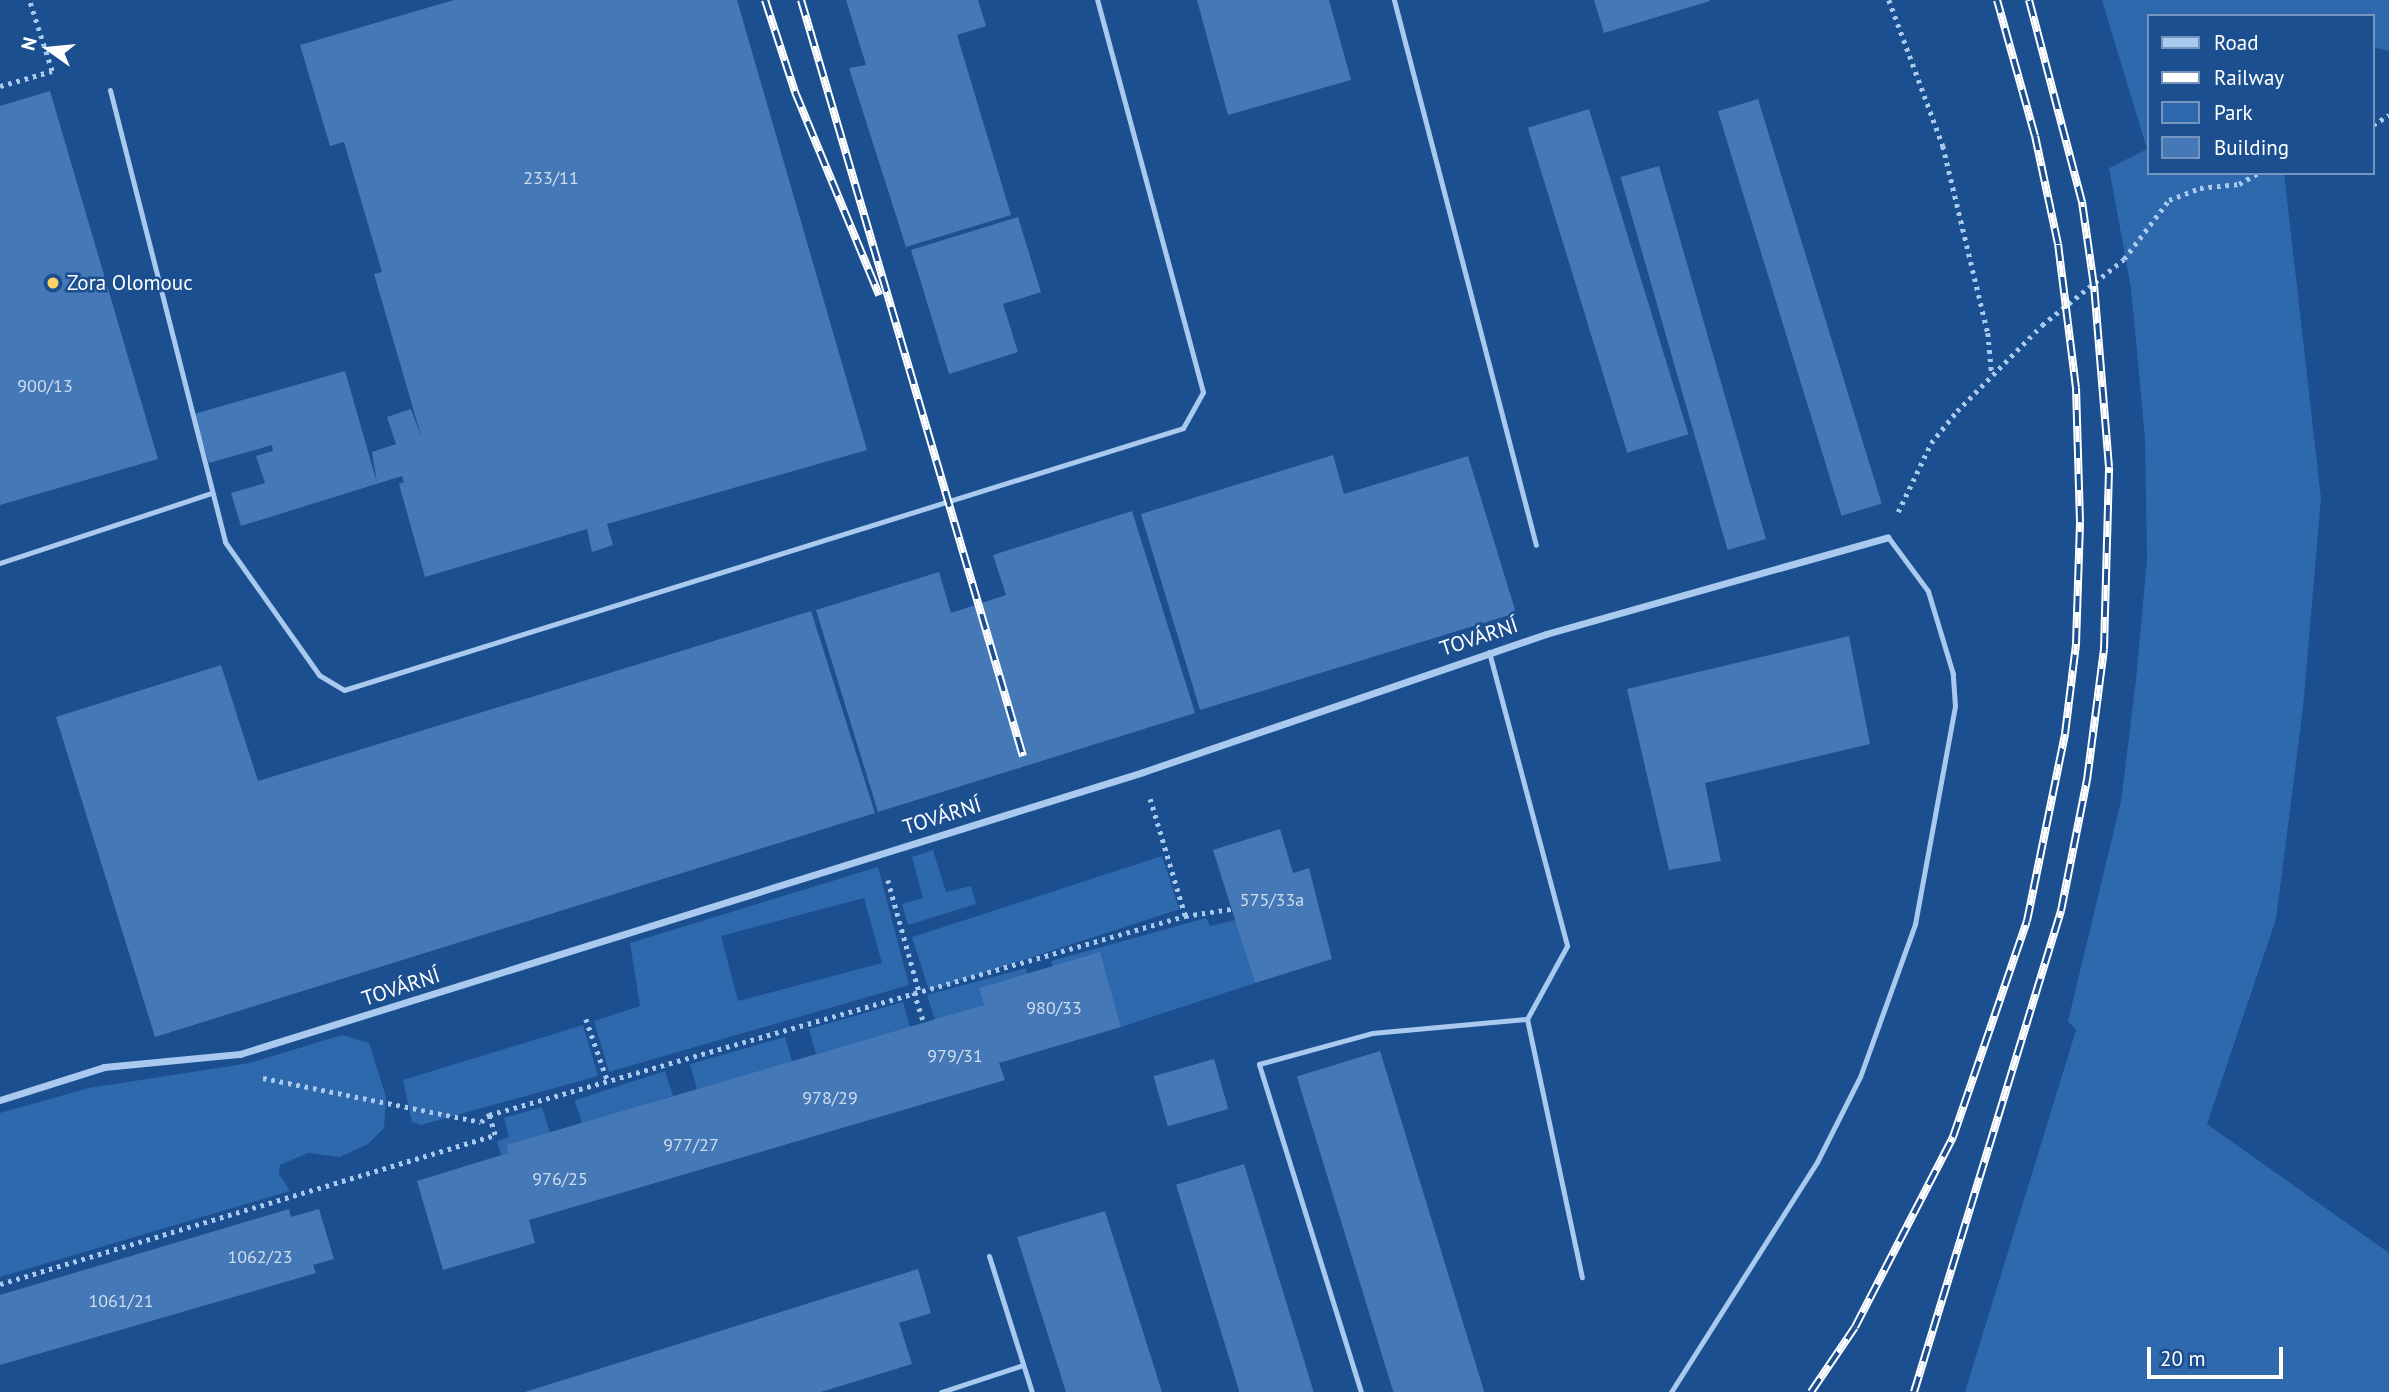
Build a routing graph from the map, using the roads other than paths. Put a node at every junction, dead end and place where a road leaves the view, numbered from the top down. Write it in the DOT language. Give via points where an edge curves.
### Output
graph roads {
  1 [pos="1097,0"];
  2 [pos="1394,0"];
  3 [pos="110,90"];
  4 [pos="212,493"];
  5 [pos="1888,537"];
  6 [pos="1536,545"];
  7 [pos="0,563"];
  8 [pos="1489,652"];
  9 [pos="1527,1019"];
  10 [pos="0,1100"];
  11 [pos="989,1256"];
  12 [pos="1582,1278"];
  13 [pos="1023,1365"];
  14 [pos="940,1392"];
  15 [pos="1032,1392"];
  16 [pos="1361,1392"];
  17 [pos="1671,1392"];
  1 -- 4 [label="lane" via="1203,392 1183,428 344,690 319,675 225,542"];
  2 -- 6 [label="lane"];
  3 -- 4 [label="lane"];
  4 -- 7 [label="lane"];
  5 -- 8 [label="street, TOVÁRNÍ"];
  5 -- 17 [label="lane" via="1928,591 1953,674 1955,706 1915,924 1860,1077 1817,1162"];
  8 -- 9 [label="lane" via="1567,946"];
  8 -- 10 [label="street, TOVÁRNÍ" via="1143,772 240,1054 103,1067"];
  9 -- 12 [label="lane"];
  9 -- 16 [label="lane" via="1372,1033 1259,1064"];
  11 -- 13 [label="lane"];
  13 -- 14 [label="lane"];
  13 -- 15 [label="lane"];
}
